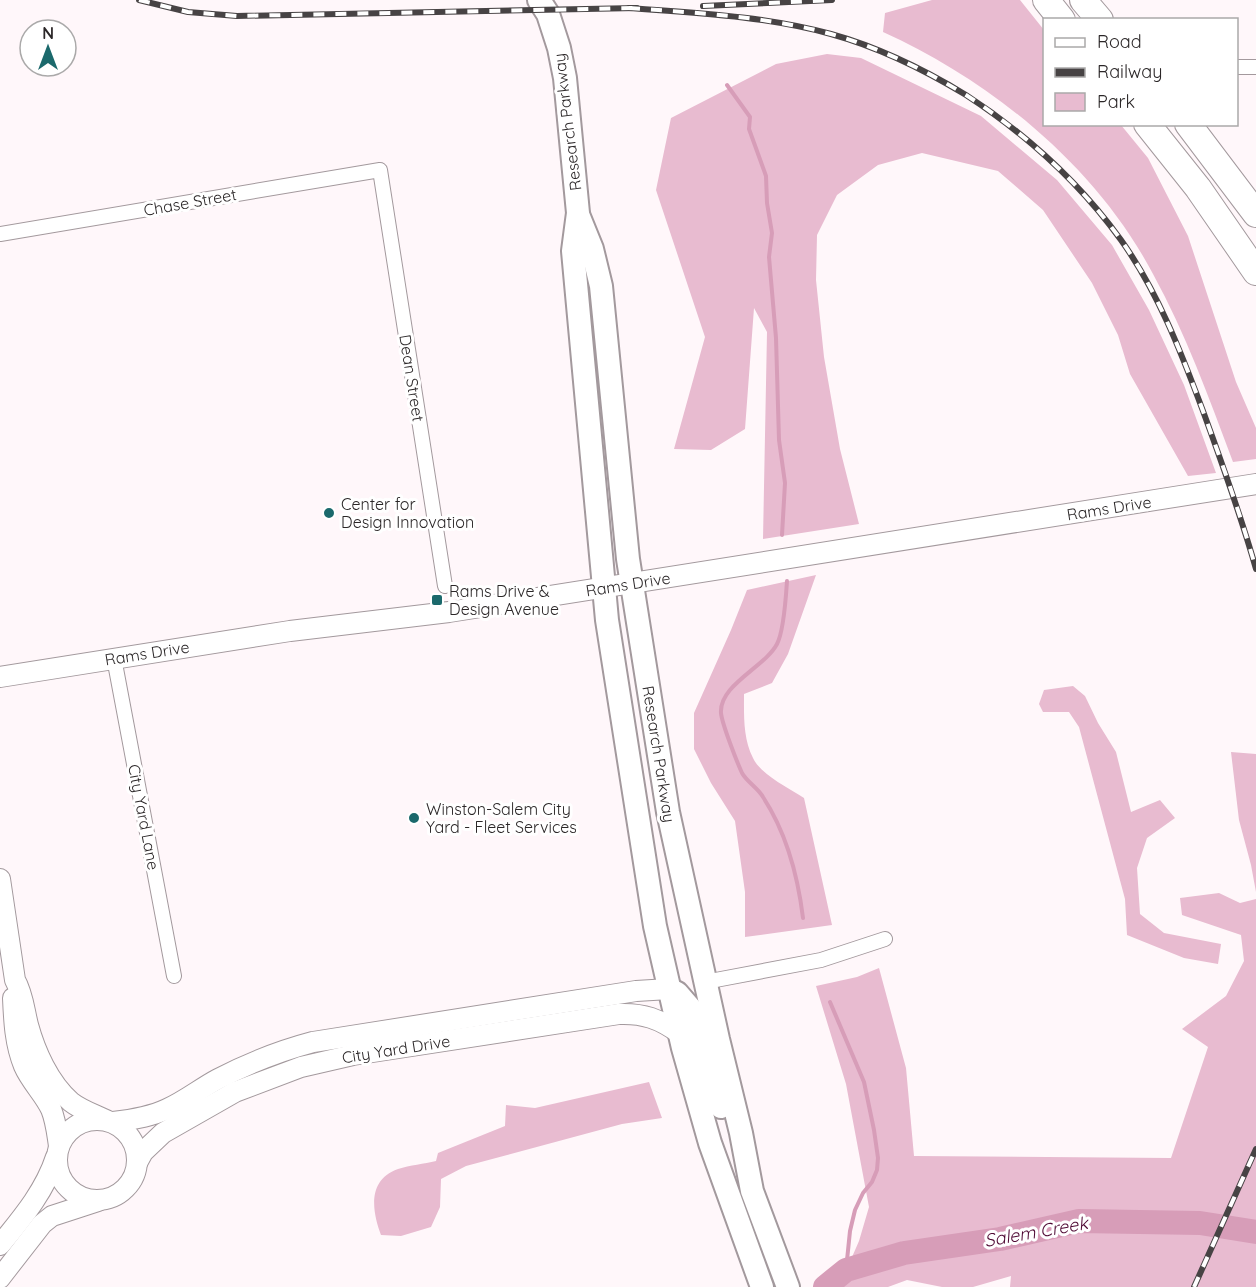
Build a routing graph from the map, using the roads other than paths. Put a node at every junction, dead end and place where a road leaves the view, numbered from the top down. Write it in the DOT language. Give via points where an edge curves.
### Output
graph roads {
  1 [pos="539,0"];
  2 [pos="1046,0"];
  3 [pos="1083,0"];
  4 [pos="1101,0"];
  5 [pos="1060,18"];
  6 [pos="1098,18"];
  7 [pos="1110,18"];
  8 [pos="1238,67"];
  9 [pos="1256,67"];
  10 [pos="1149,126"];
  11 [pos="1190,126"];
  12 [pos="380,170"];
  13 [pos="578,213"];
  14 [pos="1256,214"];
  15 [pos="0,234"];
  16 [pos="1256,272"];
  17 [pos="1256,484"];
  18 [pos="632,583"];
  19 [pos="445,586"];
  20 [pos="604,588"];
  21 [pos="114,658"];
  22 [pos="0,676"];
  23 [pos="0,879"];
  24 [pos="885,939"];
  25 [pos="174,976"];
  26 [pos="15,980"];
  27 [pos="705,982"];
  28 [pos="669,989"];
  29 [pos="679,1033"];
  30 [pos="111,1122"];
  31 [pos="57,1151"];
  32 [pos="137,1163"];
  33 [pos="752,1191"];
  34 [pos="99,1201"];
  35 [pos="0,1245"];
  36 [pos="0,1278"];
  37 [pos="762,1287"];
  38 [pos="788,1287"];
  1 -- 13 [label="main road, Research Parkway" via="548,14 565,78"];
  2 -- 5 [label="highway"];
  3 -- 6 [label="highway"];
  4 -- 7 [label="highway"];
  8 -- 9 [label="street"];
  10 -- 16 [label="highway" via="1227,227"];
  11 -- 14 [label="highway"];
  12 -- 15 [label="street, Chase Street"];
  12 -- 19 [label="street, Dean Street"];
  13 -- 18 [label="main road, Research Parkway" via="601,286"];
  13 -- 20 [label="main road, Research Parkway" via="573,251"];
  17 -- 18 [label="main road, Rams Drive"];
  18 -- 20 [label="main road, Rams Drive"];
  18 -- 27 [label="main road, Research Parkway" via="668,812"];
  20 -- 21 [label="main road, Rams Drive"];
  20 -- 28 [label="main road, Research Parkway" via="653,914"];
  21 -- 22 [label="main road, Rams Drive"];
  21 -- 25 [label="street, City Yard Lane"];
  23 -- 26 [label="main road"];
  24 -- 27 [label="street" via="821,960"];
  26 -- 30 [label="main road" via="22,991 36,1048 54,1081 73,1103"];
  26 -- 31 [label="main road" via="13,1016 20,1054 51,1110 57,1127"];
  27 -- 33 [label="main road, Research Parkway"];
  28 -- 29 [label="main road, Research Parkway"];
  28 -- 30 [label="main road, City Yard Drive" via="313,1042 256,1060 167,1109"];
  28 -- 33 [label="main road" via="678,993 690,1008"];
  29 -- 32 [label="main road, City Yard Drive" via="651,1017 619,1014 321,1062 235,1092 163,1133"];
  29 -- 37 [label="main road, Research Parkway" via="710,1143"];
  30 -- 31 [label="main road" via="90,1120 73,1127 64,1135"];
  30 -- 32 [label="main road" via="130,1137"];
  31 -- 34 [label="main road" via="57,1168 68,1189 77,1196"];
  31 -- 35 [label="main road" via="42,1190"];
  32 -- 34 [label="main road" via="135,1175 121,1193"];
  33 -- 38 [label="main road, Research Parkway"];
  34 -- 36 [label="main road" via="52,1216"];
}
